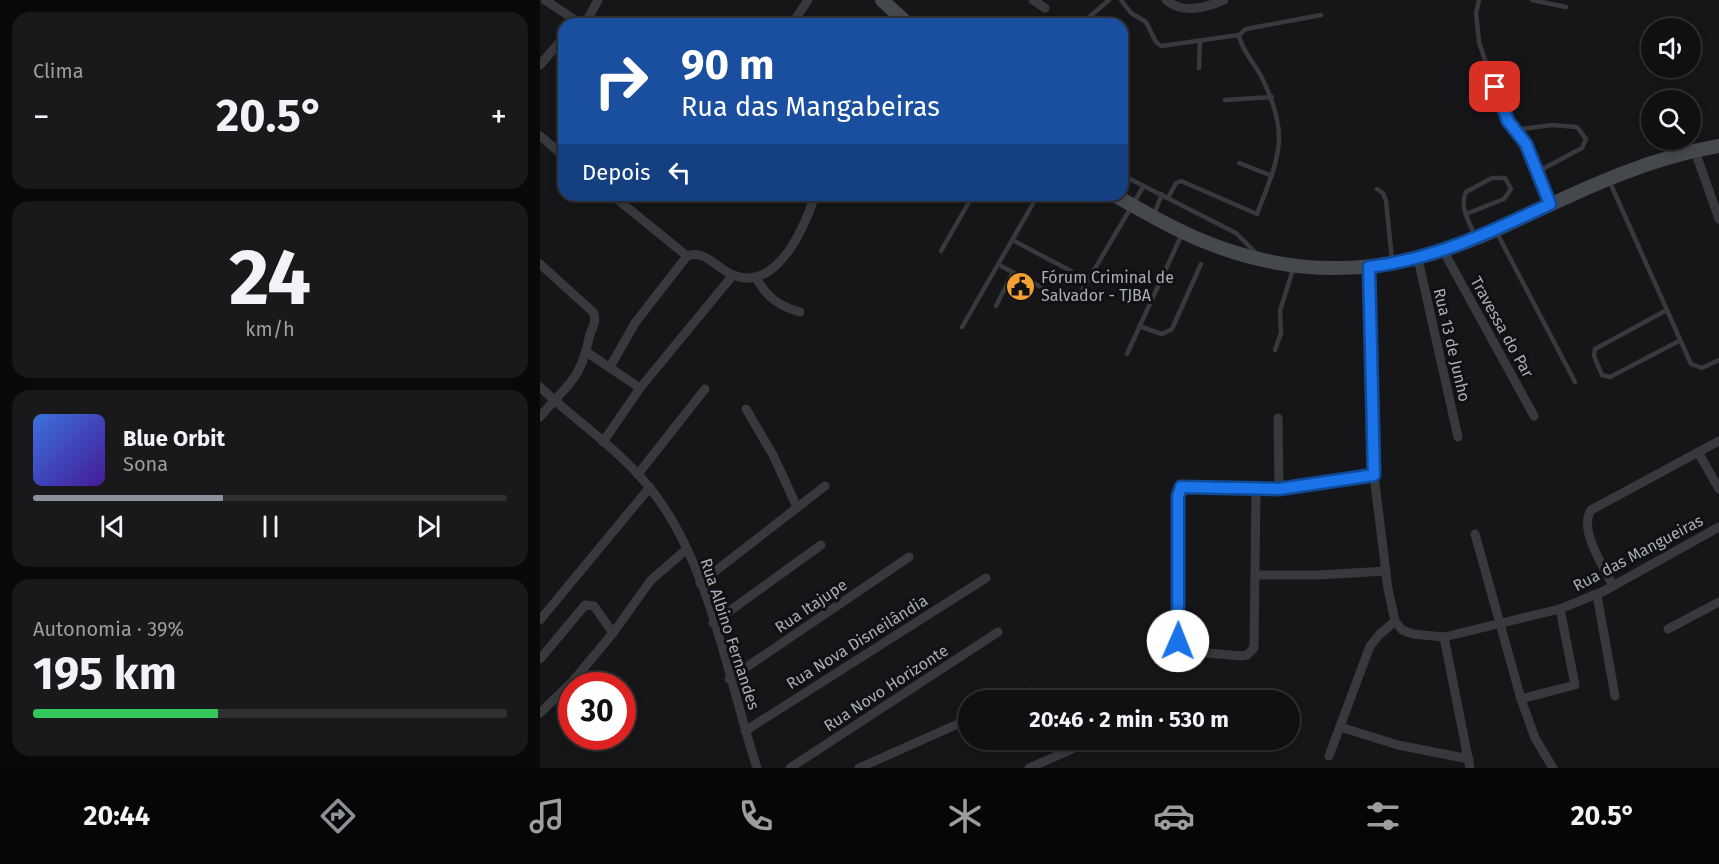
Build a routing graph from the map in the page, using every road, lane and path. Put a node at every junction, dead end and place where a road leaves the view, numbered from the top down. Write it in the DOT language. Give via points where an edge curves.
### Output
graph roads {
  1 [pos="545,0"];
  2 [pos="598,0"];
  3 [pos="808,0"];
  4 [pos="882,0"];
  5 [pos="1033,0"];
  6 [pos="1109,0"];
  7 [pos="1121,0"];
  8 [pos="1166,0"];
  9 [pos="1224,0"];
  10 [pos="1479,0"];
  11 [pos="1532,0"];
  12 [pos="1566,7"];
  13 [pos="1045,8"];
  14 [pos="1321,15"];
  15 [pos="572,18"];
  16 [pos="583,18"];
  17 [pos="796,18"];
  18 [pos="902,18"];
  19 [pos="1088,18"];
  20 [pos="1239,36"];
  21 [pos="1200,41"];
  22 [pos="558,44"];
  23 [pos="540,65"];
  24 [pos="1199,68"];
  25 [pos="1272,97"];
  26 [pos="1225,100"];
  27 [pos="1514,130"];
  28 [pos="540,136"];
  29 [pos="1719,146"];
  30 [pos="558,151"];
  31 [pos="1695,151"];
  32 [pos="1239,163"];
  33 [pos="1537,172"];
  34 [pos="1272,176"];
  35 [pos="1128,180"];
  36 [pos="1610,182"];
  37 [pos="1143,187"];
  38 [pos="1377,189"];
  39 [pos="1162,194"];
  40 [pos="1168,198"];
  41 [pos="619,201"];
  42 [pos="813,201"];
  43 [pos="970,201"];
  44 [pos="1035,201"];
  45 [pos="1125,201"];
  46 [pos="1131,204"];
  47 [pos="1550,204"];
  48 [pos="1466,214"];
  49 [pos="1153,216"];
  50 [pos="1719,219"];
  51 [pos="1183,232"];
  52 [pos="1498,233"];
  53 [pos="1476,238"];
  54 [pos="1014,241"];
  55 [pos="941,251"];
  56 [pos="1444,252"];
  57 [pos="687,256"];
  58 [pos="1418,259"];
  59 [pos="1263,260"];
  60 [pos="540,264"];
  61 [pos="1201,264"];
  62 [pos="1393,264"];
  63 [pos="999,265"];
  64 [pos="1294,266"];
  65 [pos="1369,267"];
  66 [pos="1071,271"];
  67 [pos="1013,272"];
  68 [pos="733,275"];
  69 [pos="756,277"];
  70 [pos="1042,288"];
  71 [pos="1077,300"];
  72 [pos="996,306"];
  73 [pos="1665,311"];
  74 [pos="800,312"];
  75 [pos="1139,326"];
  76 [pos="962,327"];
  77 [pos="1680,341"];
  78 [pos="1275,351"];
  79 [pos="588,353"];
  80 [pos="1127,354"];
  81 [pos="1719,360"];
  82 [pos="610,366"];
  83 [pos="1575,382"];
  84 [pos="540,387"];
  85 [pos="640,388"];
  86 [pos="705,389"];
  87 [pos="554,400"];
  88 [pos="746,409"];
  89 [pos="1534,416"];
  90 [pos="540,417"];
  91 [pos="1278,418"];
  92 [pos="1458,437"];
  93 [pos="1719,441"];
  94 [pos="603,442"];
  95 [pos="1698,452"];
  96 [pos="638,474"];
  97 [pos="1374,475"];
  98 [pos="825,486"];
  99 [pos="650,487"];
  100 [pos="1256,489"];
  101 [pos="1279,489"];
  102 [pos="1719,489"];
  103 [pos="797,507"];
  104 [pos="1719,528"];
  105 [pos="1475,534"];
  106 [pos="821,545"];
  107 [pos="687,549"];
  108 [pos="909,557"];
  109 [pos="1386,571"];
  110 [pos="1257,575"];
  111 [pos="986,578"];
  112 [pos="700,583"];
  113 [pos="1613,586"];
  114 [pos="1596,595"];
  115 [pos="1719,602"];
  116 [pos="1560,609"];
  117 [pos="540,620"];
  118 [pos="1395,621"];
  119 [pos="713,623"];
  120 [pos="1502,624"];
  121 [pos="1668,629"];
  122 [pos="998,632"];
  123 [pos="613,633"];
  124 [pos="1444,637"];
  125 [pos="540,659"];
  126 [pos="729,679"];
  127 [pos="1615,696"];
  128 [pos="1521,699"];
  129 [pos="540,713"];
  130 [pos="958,724"];
  131 [pos="1340,727"];
  132 [pos="745,731"];
  133 [pos="1070,750"];
  134 [pos="1329,756"];
  135 [pos="1469,763"];
  136 [pos="757,768"];
  137 [pos="790,768"];
  138 [pos="859,768"];
  139 [pos="1029,768"];
  140 [pos="1553,768"];
  1 -- 15 [label="street"];
  2 -- 16 [label="street"];
  3 -- 17 [label="street"];
  4 -- 18 [label="main road"];
  5 -- 13 [label="street"];
  6 -- 19 [label="lane"];
  7 -- 21 [label="lane" via="1131,13 1146,22 1161,46"];
  8 -- 9 [label="street" via="1176,7 1202,8"];
  10 -- 27 [label="lane" via="1479,42 1502,110"];
  11 -- 12 [label="lane"];
  14 -- 20 [label="lane" via="1246,29"];
  20 -- 21 [label="lane"];
  20 -- 25 [label="lane"];
  21 -- 24 [label="lane"];
  22 -- 23 [label="street"];
  25 -- 26 [label="lane"];
  25 -- 34 [label="lane" via="1280,142"];
  27 -- 33 [label="lane" via="1526,144"];
  27 -- 33 [label="lane" via="1552,125 1577,127 1586,139 1582,148"];
  28 -- 30 [label="street"];
  29 -- 31 [label="main road"];
  31 -- 36 [label="main road" via="1647,163"];
  31 -- 50 [label="street"];
  32 -- 34 [label="lane"];
  33 -- 47 [label="lane"];
  34 -- 40 [label="lane" via="1257,214 1181,181"];
  35 -- 37 [label="lane"];
  36 -- 47 [label="main road"];
  36 -- 73 [label="lane"];
  37 -- 39 [label="lane"];
  37 -- 46 [label="lane"];
  38 -- 62 [label="lane" via="1386,201"];
  39 -- 40 [label="lane"];
  39 -- 49 [label="lane"];
  40 -- 59 [label="lane" via="1236,233"];
  41 -- 57 [label="street"];
  42 -- 69 [label="street" via="786,254"];
  43 -- 55 [label="lane"];
  44 -- 54 [label="lane"];
  45 -- 46 [label="main road"];
  46 -- 49 [label="main road"];
  46 -- 71 [label="lane"];
  47 -- 52 [label="main road"];
  48 -- 48 [label="lane" via="1463,197 1472,188 1492,178 1509,182 1511,189 1504,199"];
  48 -- 53 [label="lane"];
  49 -- 51 [label="main road"];
  51 -- 59 [label="main road"];
  51 -- 75 [label="lane"];
  52 -- 53 [label="main road"];
  52 -- 83 [label="lane"];
  53 -- 56 [label="main road"];
  54 -- 63 [label="lane"];
  54 -- 66 [label="lane"];
  56 -- 58 [label="main road"];
  56 -- 89 [label="street, Travessa do Par"];
  57 -- 68 [label="street" via="703,256"];
  57 -- 82 [label="street" via="635,323"];
  58 -- 62 [label="main road"];
  58 -- 92 [label="street, Rua 13 de Junho"];
  59 -- 64 [label="main road"];
  60 -- 79 [label="street" via="595,316"];
  61 -- 75 [label="lane" via="1172,328 1162,334"];
  62 -- 65 [label="main road"];
  63 -- 67 [label="lane"];
  63 -- 76 [label="lane"];
  64 -- 65 [label="main road"];
  64 -- 78 [label="lane" via="1280,311 1281,333"];
  65 -- 97 [label="street"];
  67 -- 70 [label="lane"];
  67 -- 72 [label="lane"];
  68 -- 69 [label="street"];
  68 -- 85 [label="street"];
  69 -- 74 [label="street" via="773,300"];
  73 -- 77 [label="lane"];
  73 -- 77 [label="lane" via="1595,350 1602,375 1610,377"];
  75 -- 80 [label="lane"];
  77 -- 81 [label="lane" via="1693,367 1706,367"];
  79 -- 82 [label="street"];
  79 -- 87 [label="street" via="574,381"];
  82 -- 85 [label="street"];
  84 -- 87 [label="street, Rua Albino Fernandes"];
  85 -- 94 [label="street"];
  86 -- 96 [label="street"];
  87 -- 90 [label="street"];
  87 -- 94 [label="street, Rua Albino Fernandes"];
  88 -- 103 [label="street"];
  91 -- 101 [label="street"];
  93 -- 95 [label="street"];
  94 -- 96 [label="street, Rua Albino Fernandes"];
  95 -- 102 [label="street"];
  95 -- 113 [label="street" via="1591,510 1586,522 1589,534"];
  96 -- 99 [label="street, Rua Albino Fernandes"];
  97 -- 101 [label="street"];
  97 -- 109 [label="street"];
  98 -- 103 [label="street"];
  99 -- 107 [label="street, Rua Albino Fernandes"];
  99 -- 117 [label="street"];
  100 -- 101 [label="street"];
  100 -- 110 [label="street"];
  100 -- 110 [label="street" via="1185,485 1179,489 1181,648 1241,656 1251,652 1255,644"];
  103 -- 112 [label="street"];
  104 -- 113 [label="street, Rua das Mangueiras"];
  105 -- 120 [label="street"];
  106 -- 119 [label="street"];
  107 -- 112 [label="street, Rua Albino Fernandes"];
  107 -- 123 [label="street" via="651,580"];
  108 -- 126 [label="street, Rua Itajupe"];
  109 -- 110 [label="street"];
  109 -- 118 [label="street"];
  111 -- 132 [label="street, Rua Nova Disneilândia"];
  112 -- 119 [label="street, Rua Albino Fernandes"];
  113 -- 114 [label="street, Rua das Mangueiras"];
  114 -- 116 [label="street, Rua das Mangueiras"];
  114 -- 127 [label="street"];
  115 -- 121 [label="street"];
  116 -- 120 [label="street, Rua das Mangueiras"];
  116 -- 128 [label="street" via="1575,685"];
  118 -- 124 [label="street, Rua das Mangueiras" via="1407,632"];
  118 -- 131 [label="street" via="1371,646"];
  119 -- 126 [label="street, Rua Albino Fernandes"];
  120 -- 124 [label="street, Rua das Mangueiras"];
  120 -- 128 [label="street"];
  122 -- 137 [label="street, Rua Novo Horizonte"];
  123 -- 125 [label="street" via="594,606 585,605"];
  123 -- 129 [label="street"];
  124 -- 135 [label="street"];
  126 -- 132 [label="street, Rua Albino Fernandes"];
  128 -- 140 [label="street" via="1535,738"];
  130 -- 138 [label="street"];
  131 -- 134 [label="street"];
  131 -- 135 [label="street"];
  132 -- 136 [label="street, Rua Albino Fernandes"];
  133 -- 139 [label="street"];
}
